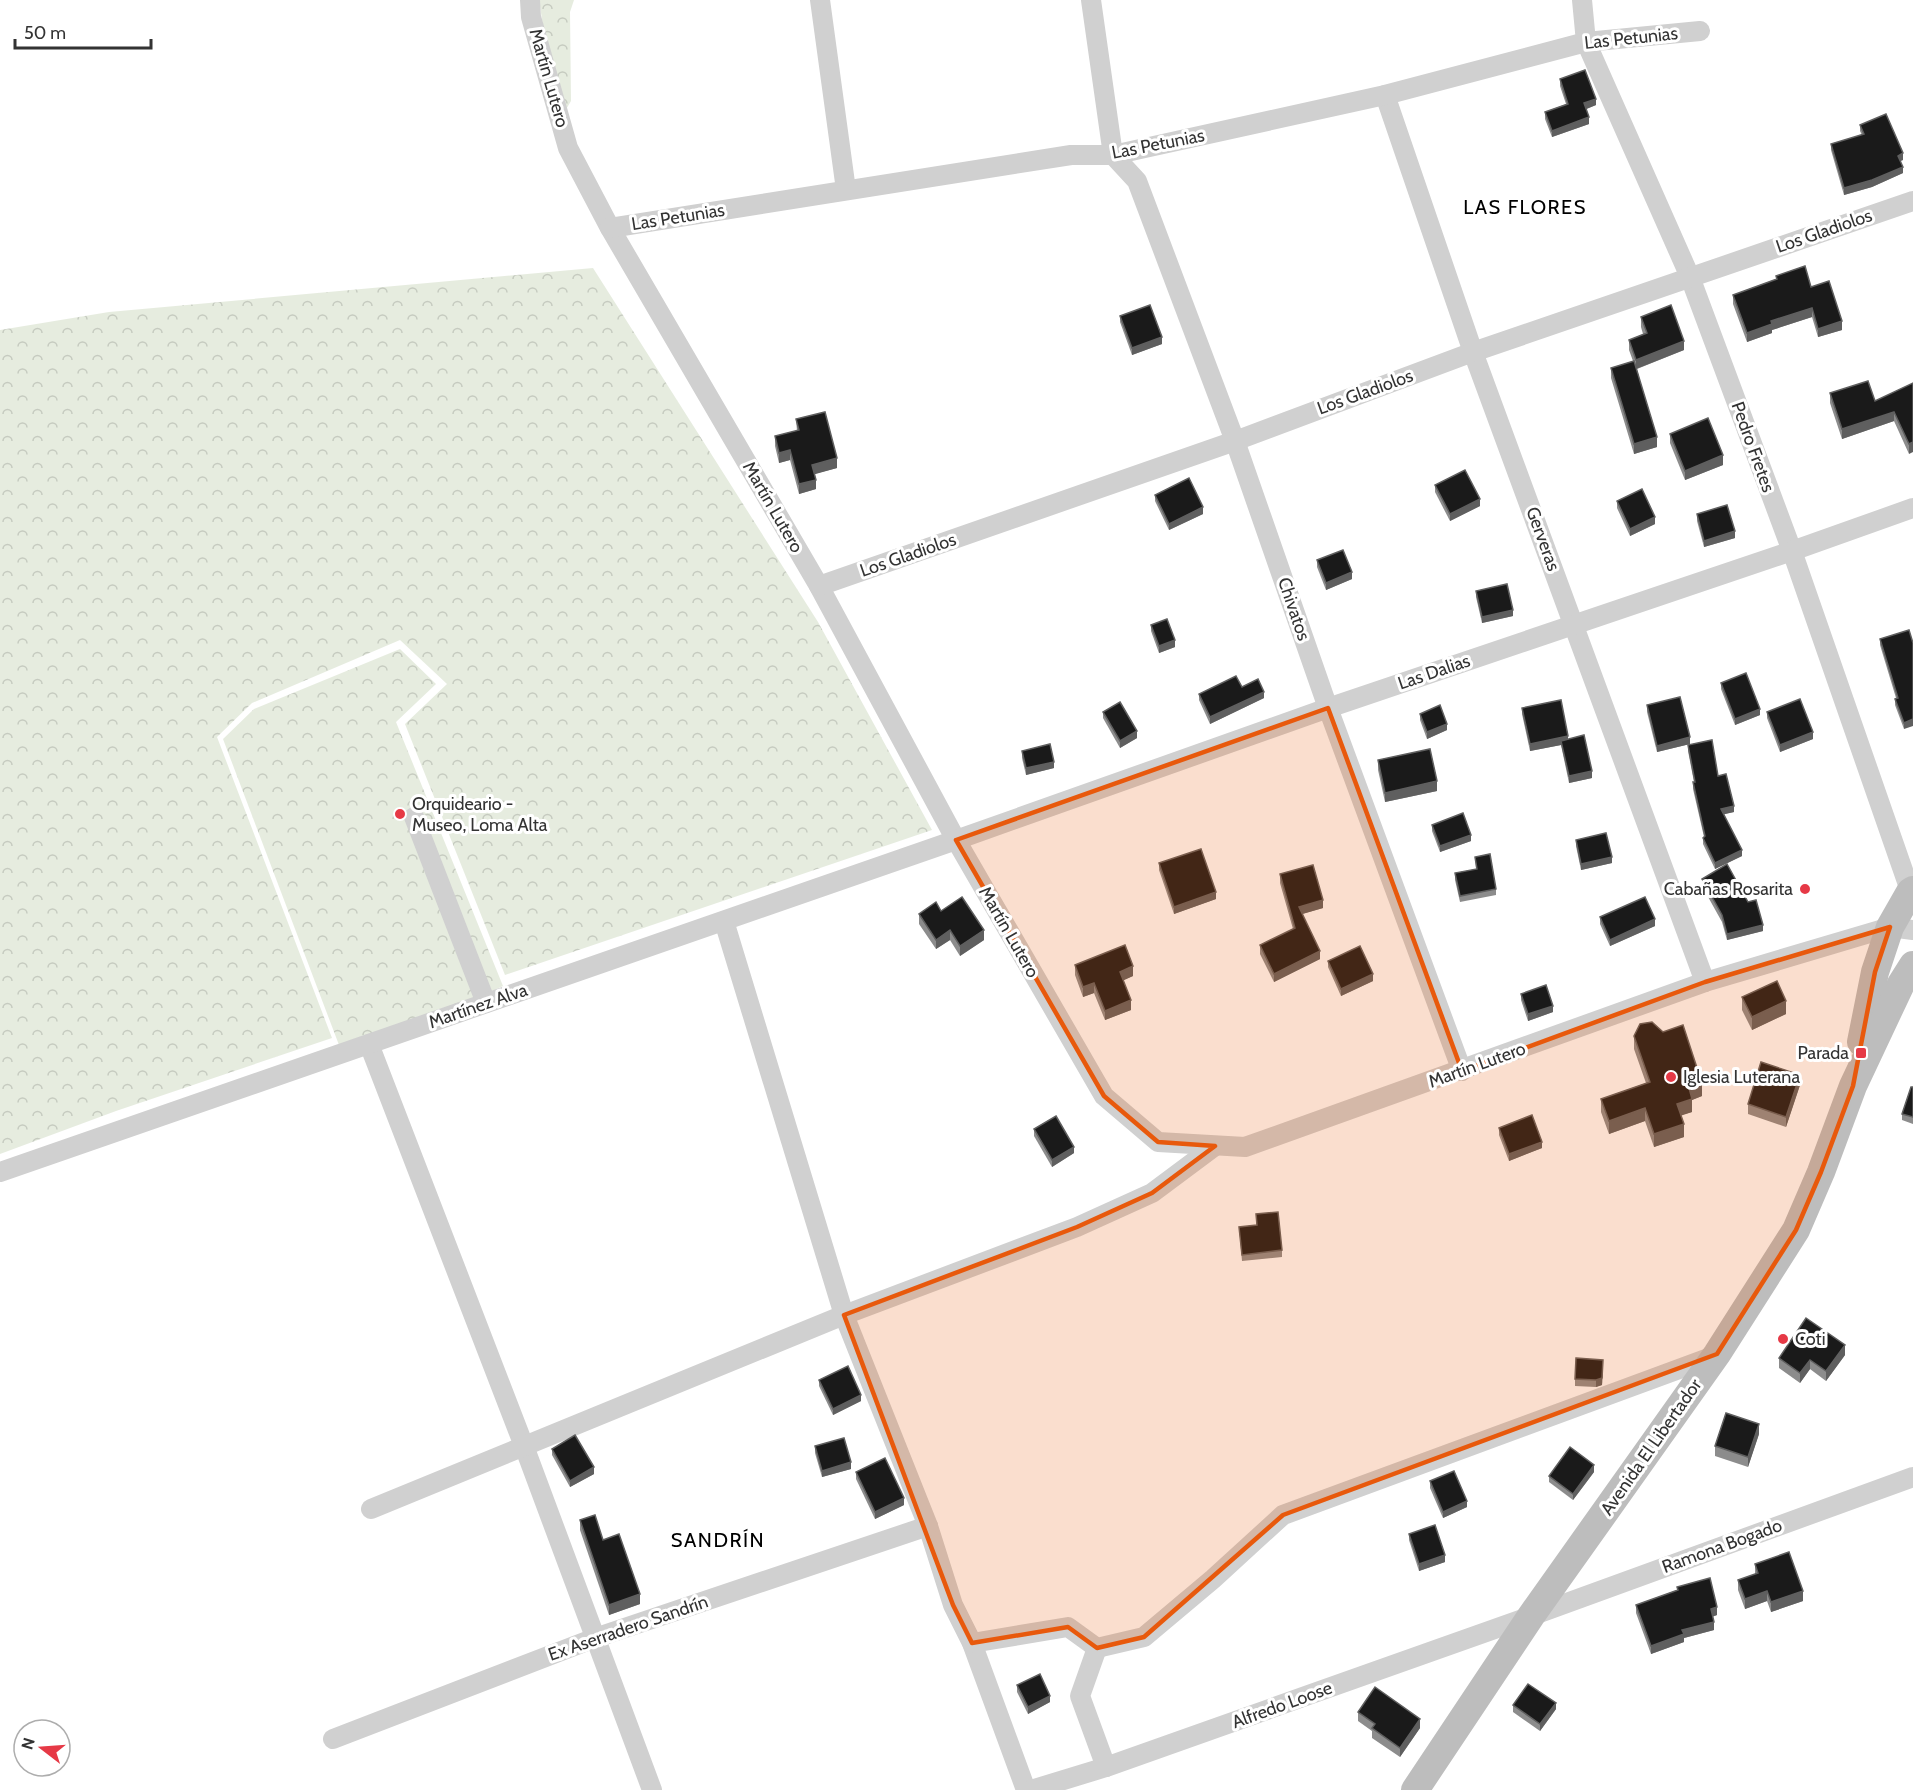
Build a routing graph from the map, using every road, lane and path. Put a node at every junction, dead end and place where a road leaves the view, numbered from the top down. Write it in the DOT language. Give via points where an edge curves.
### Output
graph roads {
  1 [pos="530,0"];
  2 [pos="820,0"];
  3 [pos="1091,0"];
  4 [pos="1582,0"];
  5 [pos="1700,31"];
  6 [pos="1586,42"];
  7 [pos="1384,94"];
  8 [pos="1113,155"];
  9 [pos="846,190"];
  10 [pos="1913,201"];
  11 [pos="610,228"];
  12 [pos="1690,277"];
  13 [pos="1473,352"];
  14 [pos="1235,441"];
  15 [pos="1913,508"];
  16 [pos="1792,551"];
  17 [pos="819,586"];
  18 [pos="1574,624"];
  19 [pos="1328,708"];
  20 [pos="414,817"];
  21 [pos="956,840"];
  22 [pos="1912,894"];
  23 [pos="724,921"];
  24 [pos="1901,928"];
  25 [pos="1913,965"];
  26 [pos="1705,982"];
  27 [pos="486,1003"];
  28 [pos="369,1044"];
  29 [pos="1462,1071"];
  30 [pos="1853,1086"];
  31 [pos="1215,1146"];
  32 [pos="0,1172"];
  33 [pos="844,1315"];
  34 [pos="1717,1354"];
  35 [pos="524,1446"];
  36 [pos="1913,1477"];
  37 [pos="371,1509"];
  38 [pos="927,1526"];
  39 [pos="1531,1616"];
  40 [pos="595,1638"];
  41 [pos="972,1643"];
  42 [pos="1097,1648"];
  43 [pos="333,1739"];
  44 [pos="1106,1767"];
  45 [pos="652,1790"];
  46 [pos="1026,1790"];
  47 [pos="1031,1790"];
  48 [pos="1415,1790"];
  1 -- 11 [label="street, Martín Lutero" via="531,17 568,148"];
  2 -- 9 [label="street"];
  3 -- 8 [label="street"];
  4 -- 6 [label="street, Pedro Fretes"];
  5 -- 6 [label="street, Las Petunias"];
  6 -- 7 [label="street, Las Petunias"];
  6 -- 12 [label="street, Pedro Fretes"];
  7 -- 8 [label="street, Las Petunias"];
  7 -- 13 [label="street, Gerveras"];
  8 -- 9 [label="street, Las Petunias" via="1071,155"];
  8 -- 14 [label="street, Chivatos" via="1137,181"];
  9 -- 11 [label="street, Las Petunias"];
  10 -- 12 [label="street, Los Gladiolos"];
  11 -- 17 [label="street, Martín Lutero"];
  12 -- 13 [label="street, Los Gladiolos"];
  12 -- 16 [label="street, Pedro Fretes"];
  13 -- 14 [label="street, Los Gladiolos"];
  13 -- 18 [label="street, Gerveras"];
  14 -- 17 [label="street, Los Gladiolos"];
  14 -- 19 [label="street, Chivatos"];
  15 -- 16 [label="street, Las Dalias"];
  16 -- 18 [label="street, Las Dalias"];
  16 -- 22 [label="street, Pedro Fretes"];
  17 -- 21 [label="street, Martín Lutero"];
  18 -- 19 [label="street, Las Dalias"];
  18 -- 26 [label="street, Gerveras"];
  19 -- 21 [label="street, Las Dalias"];
  19 -- 29 [label="street, Chivatos"];
  20 -- 27 [label="street"];
  21 -- 23 [label="street, Martínez Alva"];
  21 -- 31 [label="street, Martín Lutero" via="1104,1096 1158,1142"];
  22 -- 24 [label="main road, Avenida El Libertador"];
  23 -- 27 [label="street, Martínez Alva"];
  23 -- 33 [label="street"];
  24 -- 26 [label="street, Martín Lutero"];
  24 -- 30 [label="main road, Avenida El Libertador" via="1875,972"];
  25 -- 30 [label="main road, Avenida El Libertador"];
  26 -- 29 [label="street, Martín Lutero"];
  27 -- 28 [label="street, Martínez Alva"];
  28 -- 32 [label="street, Martínez Alva"];
  28 -- 35 [label="street"];
  29 -- 31 [label="street, Martín Lutero" via="1245,1147"];
  30 -- 34 [label="main road, Avenida El Libertador" via="1796,1230"];
  31 -- 33 [label="street" via="1152,1193 1120,1208"];
  33 -- 35 [label="street"];
  33 -- 38 [label="street"];
  34 -- 39 [label="main road, Avenida El Libertador"];
  34 -- 42 [label="street" via="1283,1515 1213,1580 1144,1636"];
  35 -- 37 [label="street"];
  35 -- 40 [label="street"];
  36 -- 39 [label="street, Ramona Bogado"];
  38 -- 40 [label="street, Ex Aserradero Sandrín"];
  38 -- 41 [label="street" via="953,1605"];
  39 -- 44 [label="street, Alfredo Loose"];
  39 -- 48 [label="main road, Avenida El Libertador"];
  40 -- 43 [label="street, Ex Aserradero Sandrín"];
  40 -- 45 [label="street"];
  41 -- 42 [label="street" via="1068,1627"];
  41 -- 46 [label="street"];
  42 -- 44 [label="street" via="1080,1696"];
  44 -- 47 [label="street, Alfredo Loose"];
}
